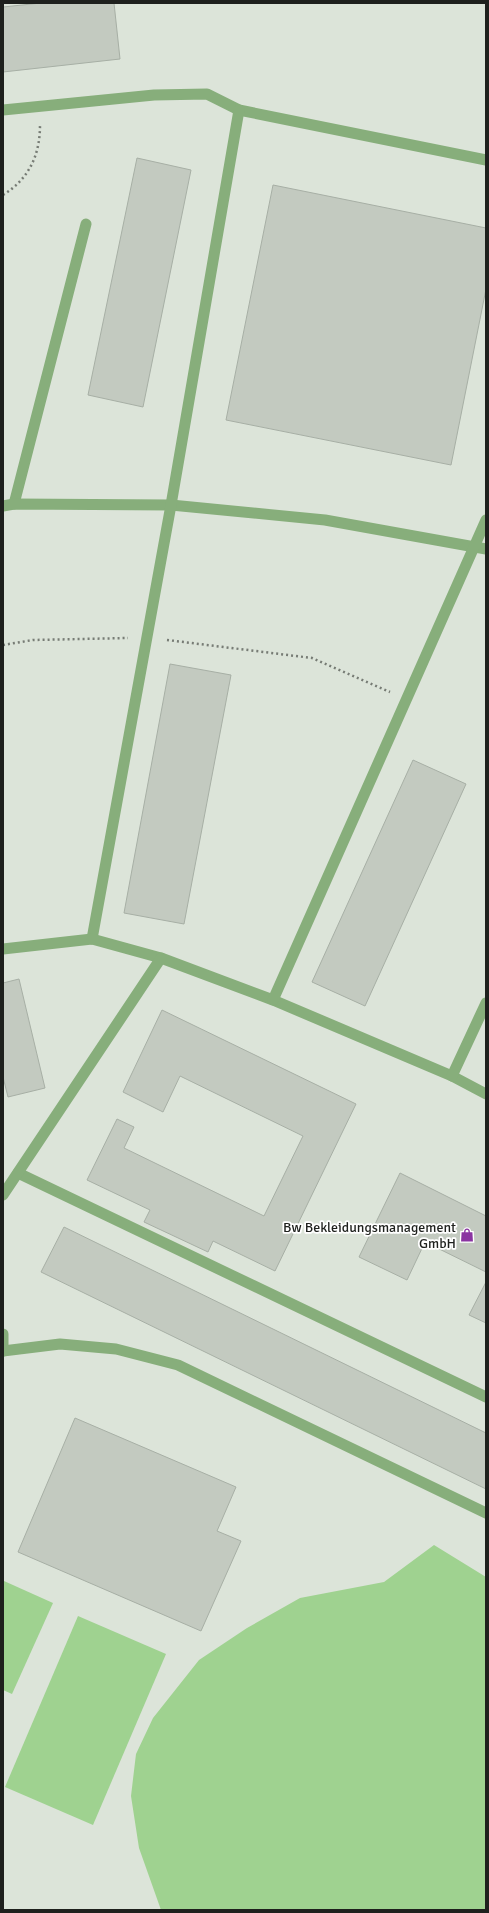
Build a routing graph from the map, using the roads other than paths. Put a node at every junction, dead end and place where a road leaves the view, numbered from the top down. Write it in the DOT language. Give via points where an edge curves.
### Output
graph roads {
  1 [pos="3,110"];
  2 [pos="239,110"];
  3 [pos="486,160"];
  4 [pos="86,224"];
  5 [pos="9,505"];
  6 [pos="171,505"];
  7 [pos="486,520"];
  8 [pos="474,546"];
  9 [pos="486,549"];
  10 [pos="92,939"];
  11 [pos="3,949"];
  12 [pos="160,958"];
  13 [pos="273,1000"];
  14 [pos="486,1003"];
  15 [pos="452,1076"];
  16 [pos="486,1094"];
  17 [pos="18,1173"];
  18 [pos="3,1195"];
  19 [pos="3,1334"];
  20 [pos="3,1351"];
  21 [pos="486,1397"];
  22 [pos="486,1513"];
  1 -- 2 [label="lane" via="154,95 207,94"];
  2 -- 3 [label="lane"];
  2 -- 6 [label="lane"];
  4 -- 5 [label="lane"];
  5 -- 6 [label="lane"];
  6 -- 8 [label="lane" via="325,520"];
  6 -- 10 [label="lane"];
  7 -- 8 [label="lane"];
  8 -- 9 [label="lane"];
  8 -- 13 [label="lane"];
  10 -- 11 [label="lane"];
  10 -- 12 [label="lane"];
  12 -- 13 [label="lane"];
  12 -- 17 [label="lane"];
  13 -- 15 [label="lane"];
  14 -- 15 [label="lane"];
  15 -- 16 [label="lane"];
  17 -- 18 [label="lane"];
  17 -- 21 [label="lane"];
  19 -- 20 [label="lane"];
  20 -- 22 [label="lane" via="60,1344 116,1349 178,1365"];
}
